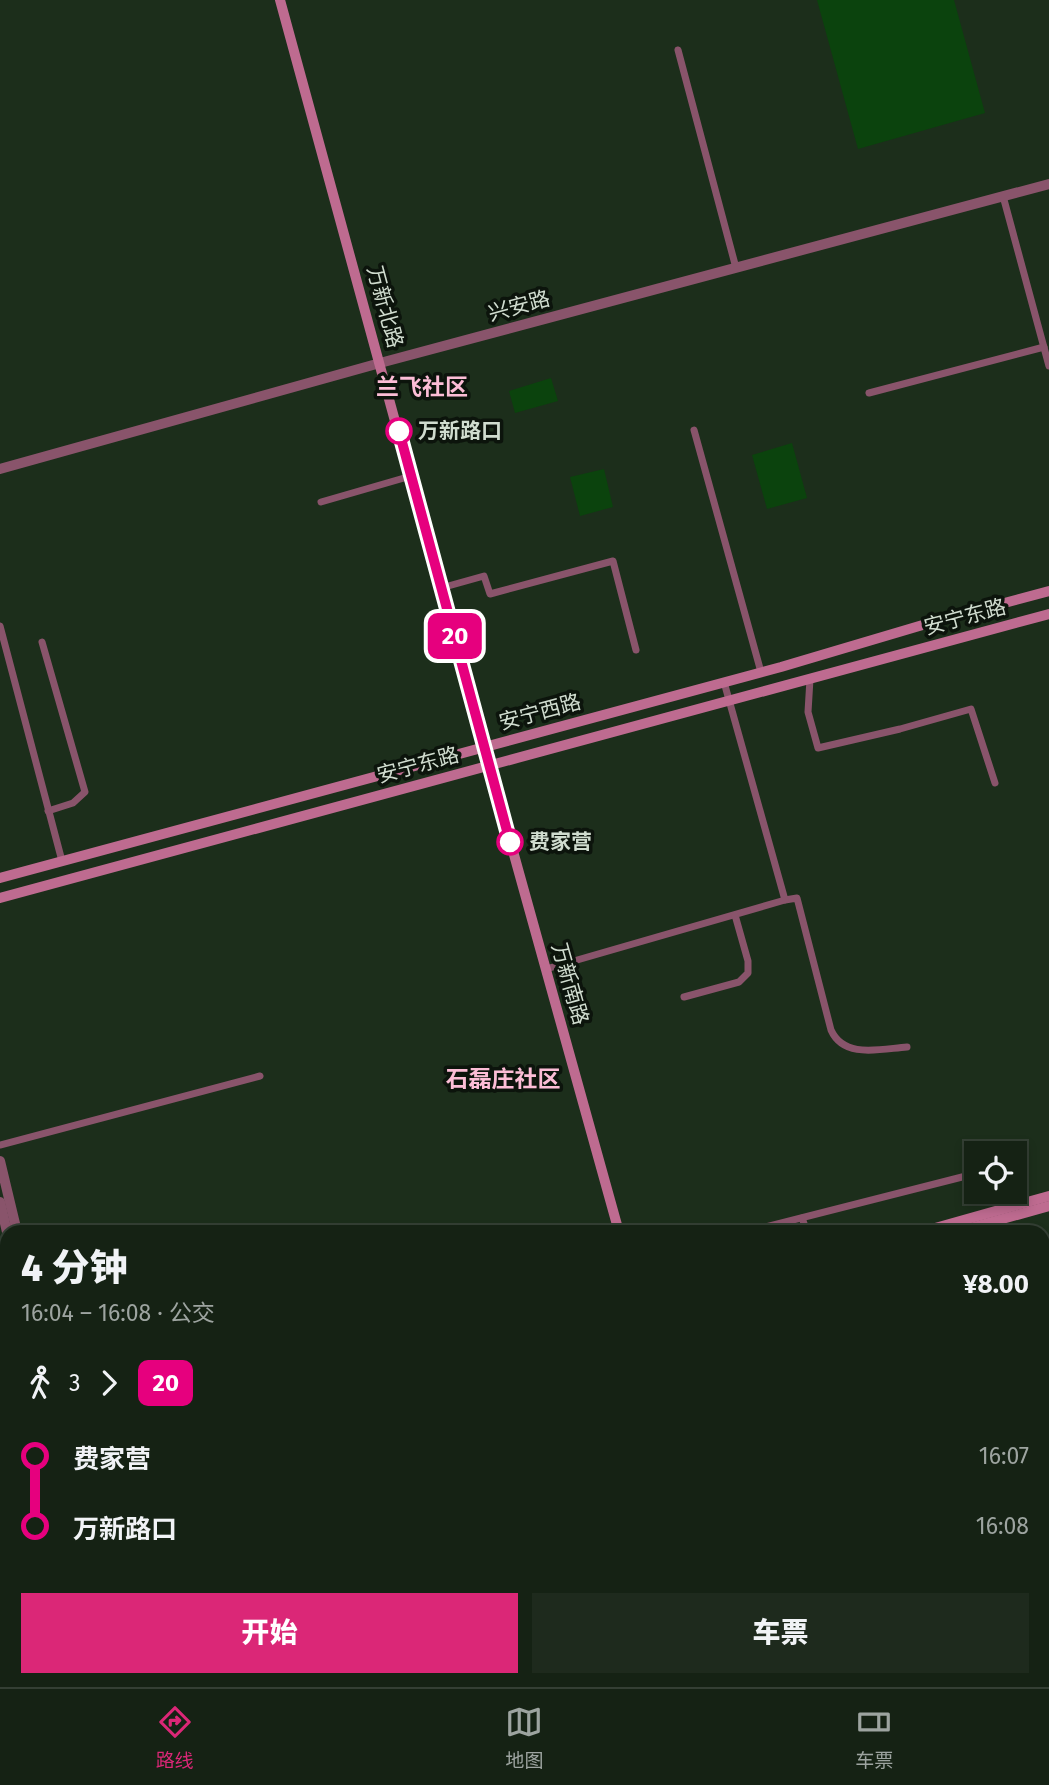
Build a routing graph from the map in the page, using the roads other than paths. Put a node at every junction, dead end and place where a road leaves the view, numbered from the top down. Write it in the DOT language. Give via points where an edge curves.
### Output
graph roads {
  1 [pos="280,0"];
  2 [pos="678,50"];
  3 [pos="1049,184"];
  4 [pos="1003,196"];
  5 [pos="736,268"];
  6 [pos="1044,347"];
  7 [pos="380,363"];
  8 [pos="1049,366"];
  9 [pos="869,393"];
  10 [pos="694,430"];
  11 [pos="0,469"];
  12 [pos="411,476"];
  13 [pos="321,502"];
  14 [pos="442,588"];
  15 [pos="1049,591"];
  16 [pos="1049,614"];
  17 [pos="0,626"];
  18 [pos="42,642"];
  19 [pos="636,650"];
  20 [pos="761,672"];
  21 [pos="810,679"];
  22 [pos="724,682"];
  23 [pos="729,701"];
  24 [pos="484,747"];
  25 [pos="489,765"];
  26 [pos="995,783"];
  27 [pos="48,811"];
  28 [pos="62,861"];
  29 [pos="0,878"];
  30 [pos="0,898"];
  31 [pos="785,900"];
  32 [pos="735,915"];
  33 [pos="546,969"];
  34 [pos="684,997"];
  35 [pos="907,1047"];
  36 [pos="260,1076"];
  37 [pos="0,1145"];
  38 [pos="0,1161"];
  39 [pos="964,1178"];
  40 [pos="1049,1196"];
  41 [pos="0,1202"];
  42 [pos="1049,1206"];
  43 [pos="802,1218"];
  44 [pos="5,1225"];
  45 [pos="15,1225"];
  46 [pos="617,1225"];
  47 [pos="774,1225"];
  48 [pos="804,1225"];
  49 [pos="946,1225"];
  50 [pos="981,1225"];
  1 -- 7 [label="main road, 万新北路"];
  2 -- 5 [label="street"];
  3 -- 4 [label="street, 兴安路"];
  4 -- 5 [label="street, 兴安路"];
  4 -- 6 [label="street"];
  5 -- 7 [label="street, 兴安路"];
  6 -- 8 [label="street"];
  6 -- 9 [label="street"];
  7 -- 11 [label="street, 兴安路"];
  7 -- 12 [label="main road, 万新北路"];
  10 -- 20 [label="street"];
  12 -- 13 [label="street"];
  12 -- 14 [label="main road, 万新北路"];
  14 -- 19 [label="street" via="484,576 490,594 613,561"];
  14 -- 24 [label="main road, 万新北路"];
  15 -- 20 [label="main road, 安宁西路"];
  16 -- 21 [label="main road, 安宁东路"];
  17 -- 27 [label="street"];
  18 -- 27 [label="street" via="85,792 73,803"];
  20 -- 22 [label="main road, 安宁西路"];
  21 -- 23 [label="main road, 安宁东路"];
  21 -- 26 [label="street" via="808,712 818,748 971,709"];
  22 -- 23 [label="street"];
  22 -- 24 [label="main road, 安宁西路"];
  23 -- 25 [label="main road, 安宁东路"];
  23 -- 31 [label="street"];
  24 -- 25 [label="main road, 万新南路"];
  24 -- 28 [label="main road, 安宁西路"];
  25 -- 30 [label="main road, 安宁东路"];
  25 -- 33 [label="main road, 万新南路"];
  27 -- 28 [label="street"];
  28 -- 29 [label="main road, 安宁西路"];
  31 -- 32 [label="street"];
  31 -- 35 [label="street" via="797,898 835,1038 849,1049"];
  32 -- 33 [label="street"];
  32 -- 34 [label="street" via="748,973 739,982"];
  33 -- 46 [label="main road, 万新南路"];
  36 -- 37 [label="street"];
  38 -- 45 [label="street"];
  39 -- 43 [label="street"];
  40 -- 49 [label="main road"];
  41 -- 44 [label="street"];
  42 -- 50 [label="main road"];
  43 -- 47 [label="street"];
  43 -- 48 [label="street"];
}
